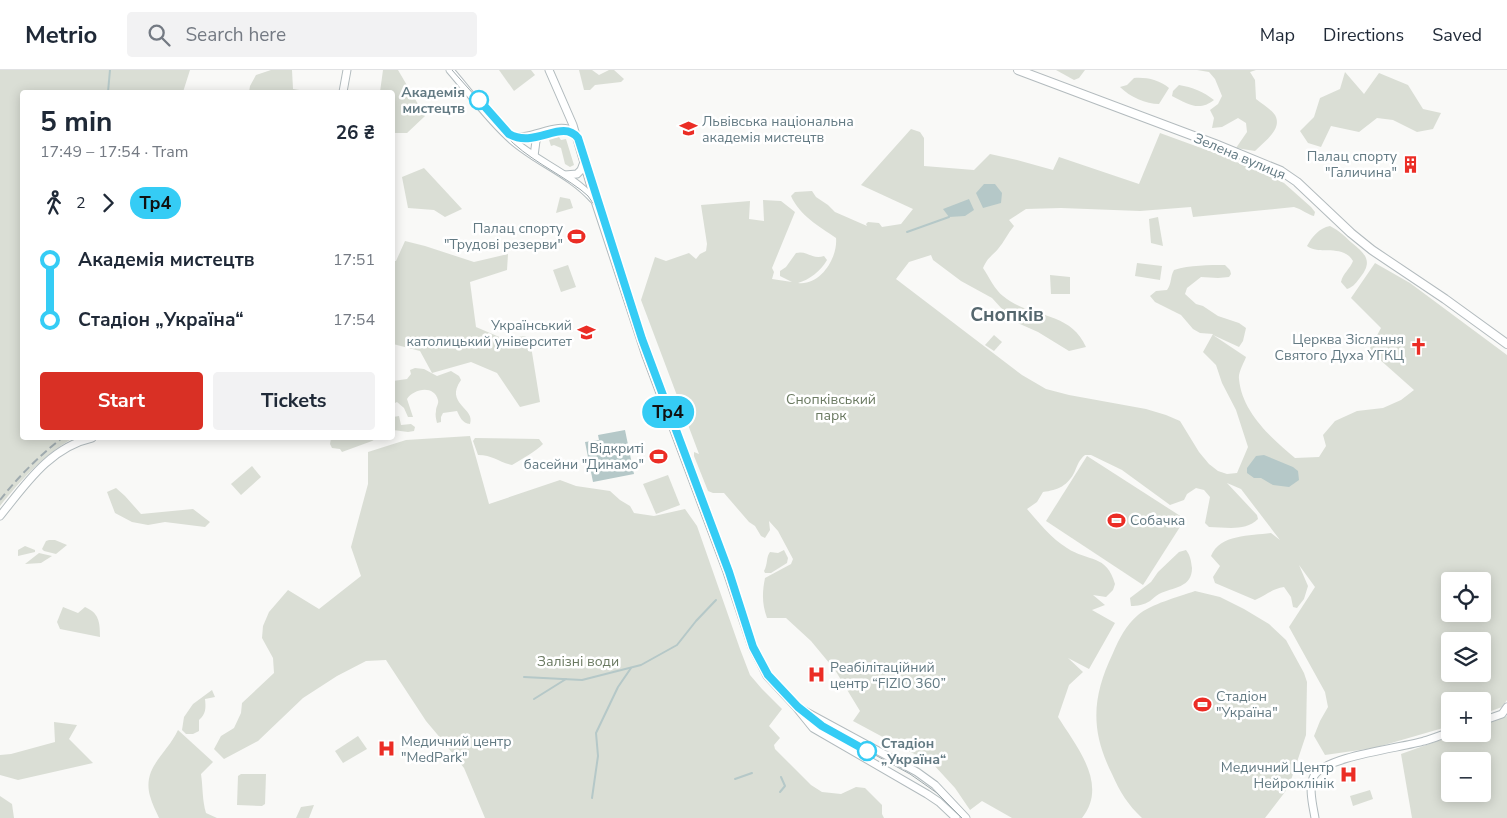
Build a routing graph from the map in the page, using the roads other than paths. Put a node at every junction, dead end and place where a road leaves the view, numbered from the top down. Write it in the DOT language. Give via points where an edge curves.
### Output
graph roads {
  1 [pos="347,70"];
  2 [pos="450,70"];
  3 [pos="549,70"];
  4 [pos="1018,70"];
  5 [pos="343,90"];
  6 [pos="574,132"];
  7 [pos="540,134"];
  8 [pos="507,135"];
  9 [pos="534,156"];
  10 [pos="584,161"];
  11 [pos="562,174"];
  12 [pos="595,201"];
  13 [pos="1507,344"];
  14 [pos="86,440"];
  15 [pos="0,516"];
  16 [pos="796,707"];
  17 [pos="1507,707"];
  18 [pos="1491,718"];
  19 [pos="1441,735"];
  20 [pos="956,818"];
  21 [pos="966,818"];
  22 [pos="1315,818"];
  1 -- 5 [label="main road"];
  2 -- 8 [label="main road"];
  3 -- 6 [label="main road"];
  4 -- 13 [label="main road, Зелена вулиця" via="1281,171 1372,250"];
  6 -- 7 [label="main road" via="558,128"];
  6 -- 10 [label="main road"];
  7 -- 8 [label="main road" via="527,138"];
  7 -- 9 [label="main road"];
  8 -- 9 [label="main road"];
  9 -- 11 [label="main road"];
  10 -- 11 [label="main road" via="577,174"];
  10 -- 12 [label="main road"];
  11 -- 12 [label="main road"];
  12 -- 16 [label="main road" via="646,356 752,647 767,676"];
  14 -- 15 [label="main road" via="54,455"];
  16 -- 20 [label="main road" via="821,734 916,787"];
  16 -- 21 [label="main road" via="917,772 935,785"];
  17 -- 18 [label="main road" via="1502,714"];
  19 -- 22 [label="main road" via="1321,768 1313,780"];
}
